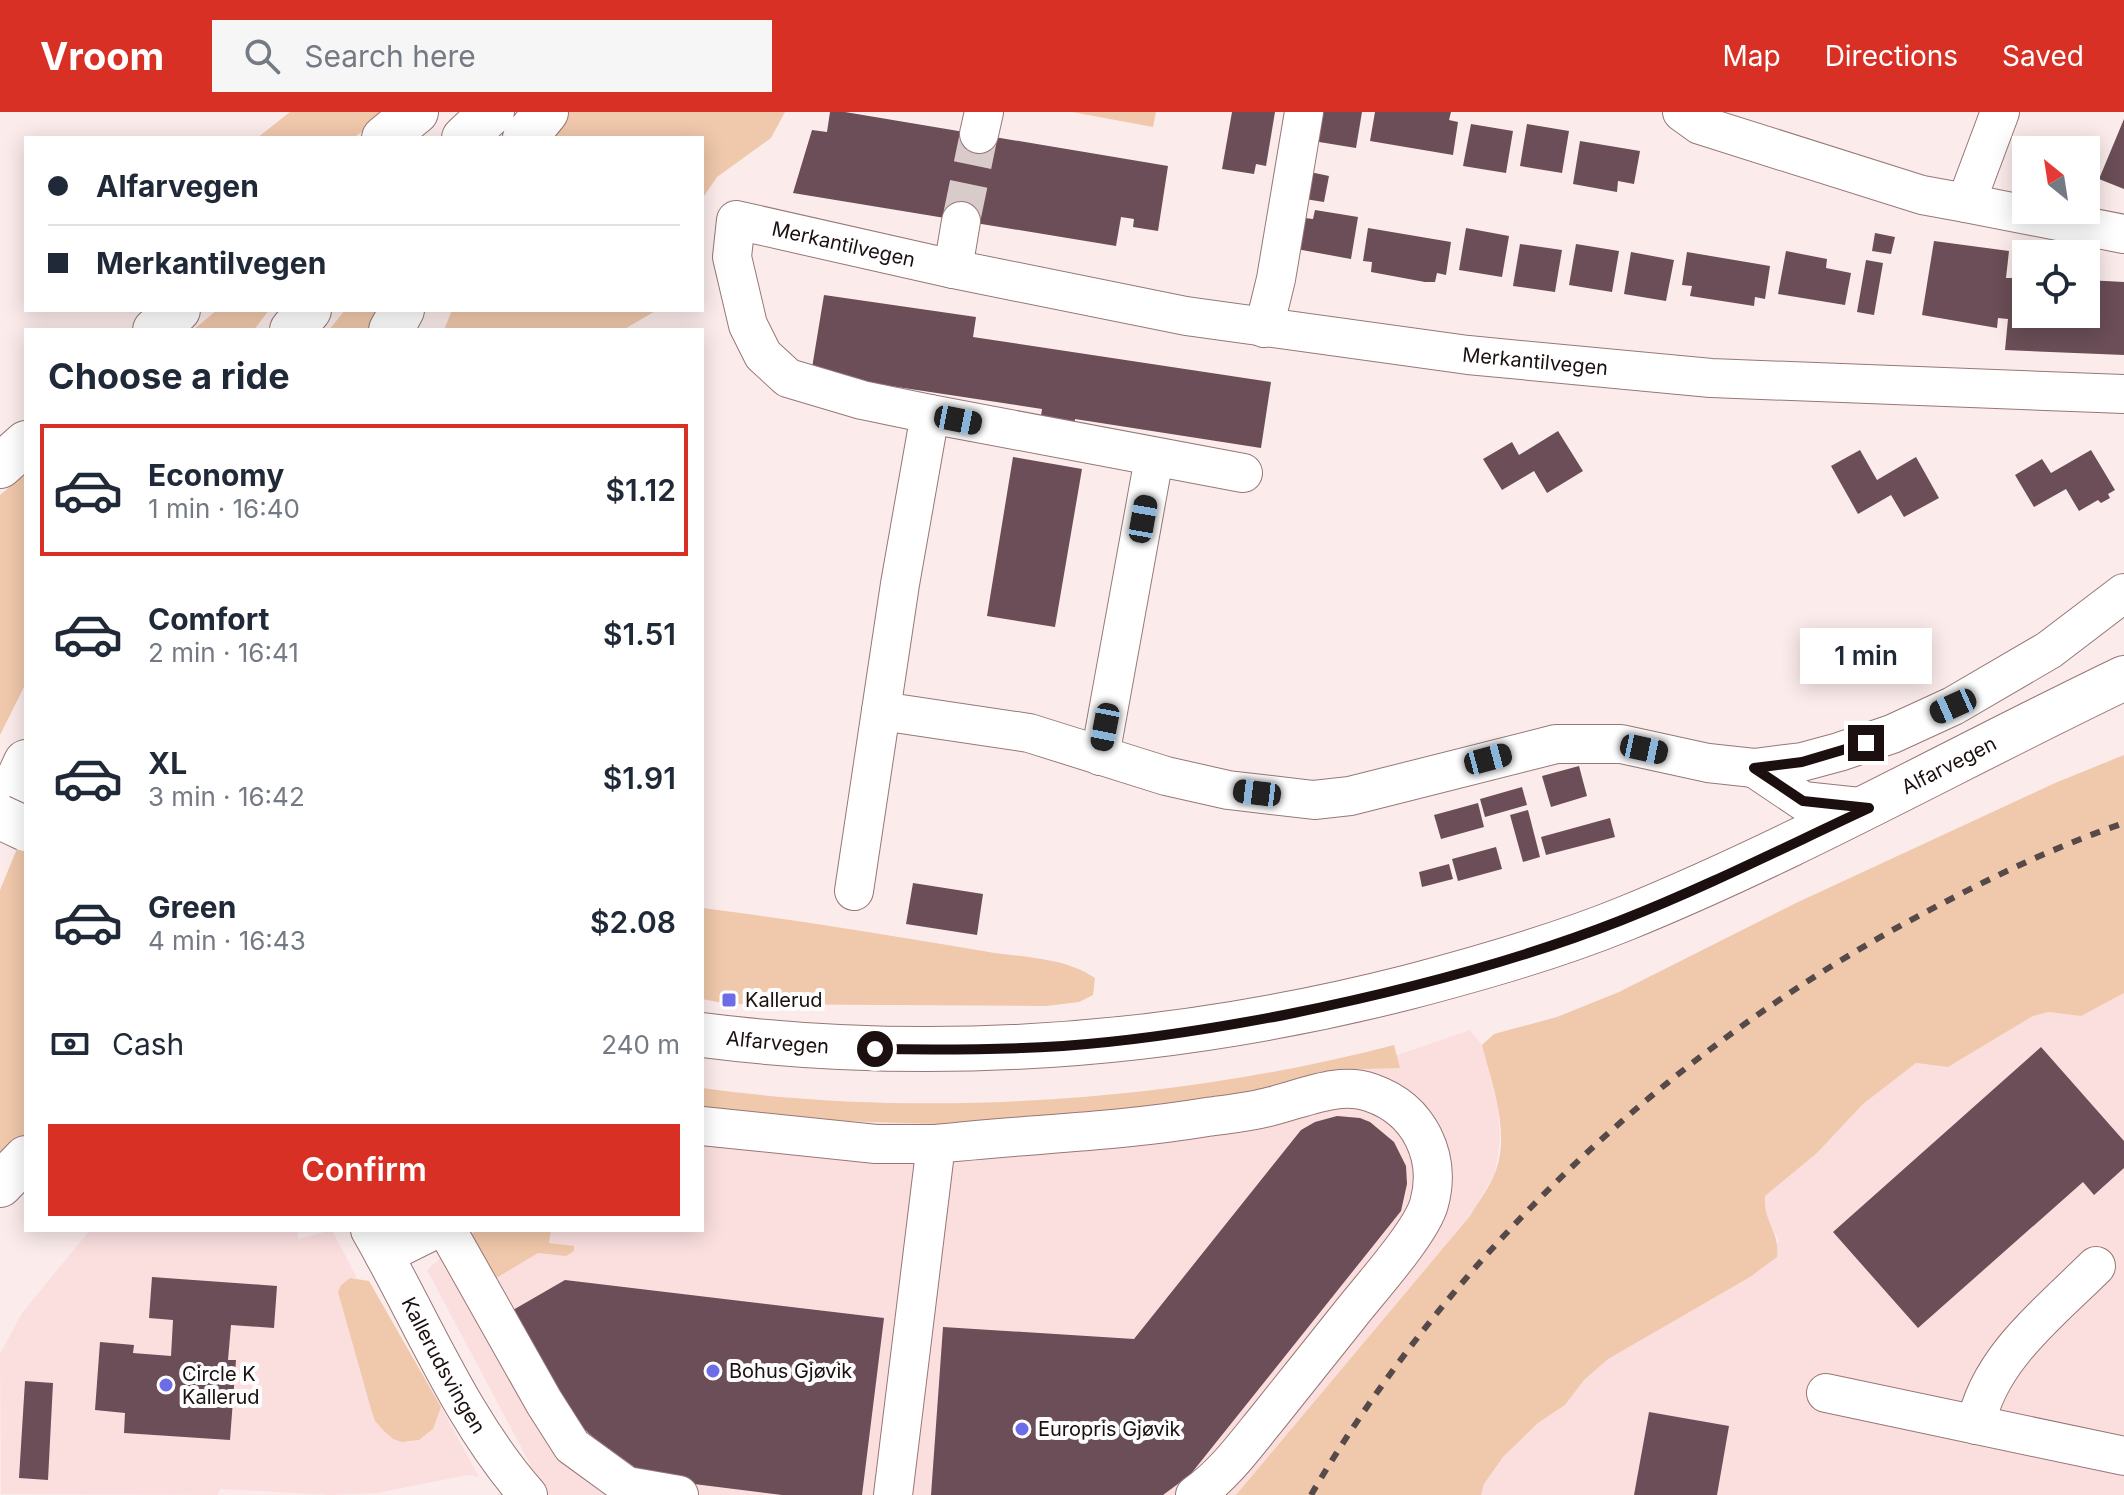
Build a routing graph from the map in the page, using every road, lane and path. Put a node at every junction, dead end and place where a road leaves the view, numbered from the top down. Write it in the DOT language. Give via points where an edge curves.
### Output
graph roads {
  1 [pos="416,112"];
  2 [pos="492,112"];
  3 [pos="546,112"];
  4 [pos="1304,112"];
  5 [pos="1682,112"];
  6 [pos="2000,112"];
  7 [pos="386,136"];
  8 [pos="466,136"];
  9 [pos="527,136"];
  10 [pos="1966,203"];
  11 [pos="961,221"];
  12 [pos="2124,234"];
  13 [pos="953,269"];
  14 [pos="176,312"];
  15 [pos="307,312"];
  16 [pos="157,328"];
  17 [pos="294,328"];
  18 [pos="1264,328"];
  19 [pos="2124,394"];
  20 [pos="930,414"];
  21 [pos="24,445"];
  22 [pos="1154,458"];
  23 [pos="0,466"];
  24 [pos="1243,473"];
  25 [pos="2124,593"];
  26 [pos="2124,678"];
  27 [pos="881,711"];
  28 [pos="1100,756"];
  29 [pos="24,766"];
  30 [pos="1754,768"];
  31 [pos="1869,808"];
  32 [pos="0,817"];
  33 [pos="24,828"];
  34 [pos="854,891"];
  35 [pos="704,1035"];
  36 [pos="704,1126"];
  37 [pos="936,1144"];
  38 [pos="24,1160"];
  39 [pos="0,1185"];
  40 [pos="424,1232"];
  41 [pos="448,1232"];
  42 [pos="377,1242"];
  43 [pos="2096,1266"];
  44 [pos="1826,1393"];
  45 [pos="1976,1425"];
  46 [pos="2124,1456"];
  47 [pos="528,1495"];
  48 [pos="679,1495"];
  49 [pos="893,1495"];
  50 [pos="1195,1495"];
  1 -- 7 [label="main road"];
  2 -- 8 [label="main road"];
  3 -- 9 [label="main road"];
  4 -- 18 [label="street"];
  5 -- 10 [label="street" via="1700,125 1922,195"];
  6 -- 10 [label="street"];
  10 -- 12 [label="street"];
  11 -- 13 [label="street"];
  13 -- 18 [label="street, Merkantilvegen"];
  13 -- 20 [label="street, Merkantilvegen" via="736,220 732,257 748,325 763,355 788,378"];
  14 -- 16 [label="main road"];
  15 -- 17 [label="main road"];
  18 -- 19 [label="street, Merkantilvegen" via="1468,355 1711,378"];
  20 -- 22 [label="street"];
  20 -- 27 [label="street"];
  21 -- 23 [label="main road"];
  22 -- 24 [label="street"];
  22 -- 28 [label="street"];
  25 -- 30 [label="street" via="2049,650 1953,706 1839,752"];
  26 -- 31 [label="main road, Alfarvegen"];
  27 -- 28 [label="street" via="1029,733"];
  27 -- 34 [label="street"];
  28 -- 30 [label="street" via="1228,790 1314,800 1350,796 1556,744 1621,744"];
  29 -- 32 [label="main road"];
  30 -- 31 [label="street" via="1803,801"];
  31 -- 35 [label="main road, Alfarvegen" via="1621,920 1477,969 1266,1018 1065,1046 966,1050 845,1049"];
  32 -- 33 [label="main road, bridge"];
  36 -- 37 [label="street" via="876,1144"];
  37 -- 49 [label="street"];
  37 -- 50 [label="street" via="1137,1128 1269,1107 1328,1090 1371,1093 1410,1116 1433,1162 1428,1207 1392,1261 1233,1461"];
  38 -- 39 [label="main road"];
  40 -- 42 [label="street"];
  41 -- 48 [label="street" via="572,1446 627,1486"];
  42 -- 47 [label="street, Kallerudsvingen" via="482,1434"];
  43 -- 45 [label="street" via="2012,1352 1980,1401"];
  44 -- 45 [label="street"];
  45 -- 46 [label="street"];
}
